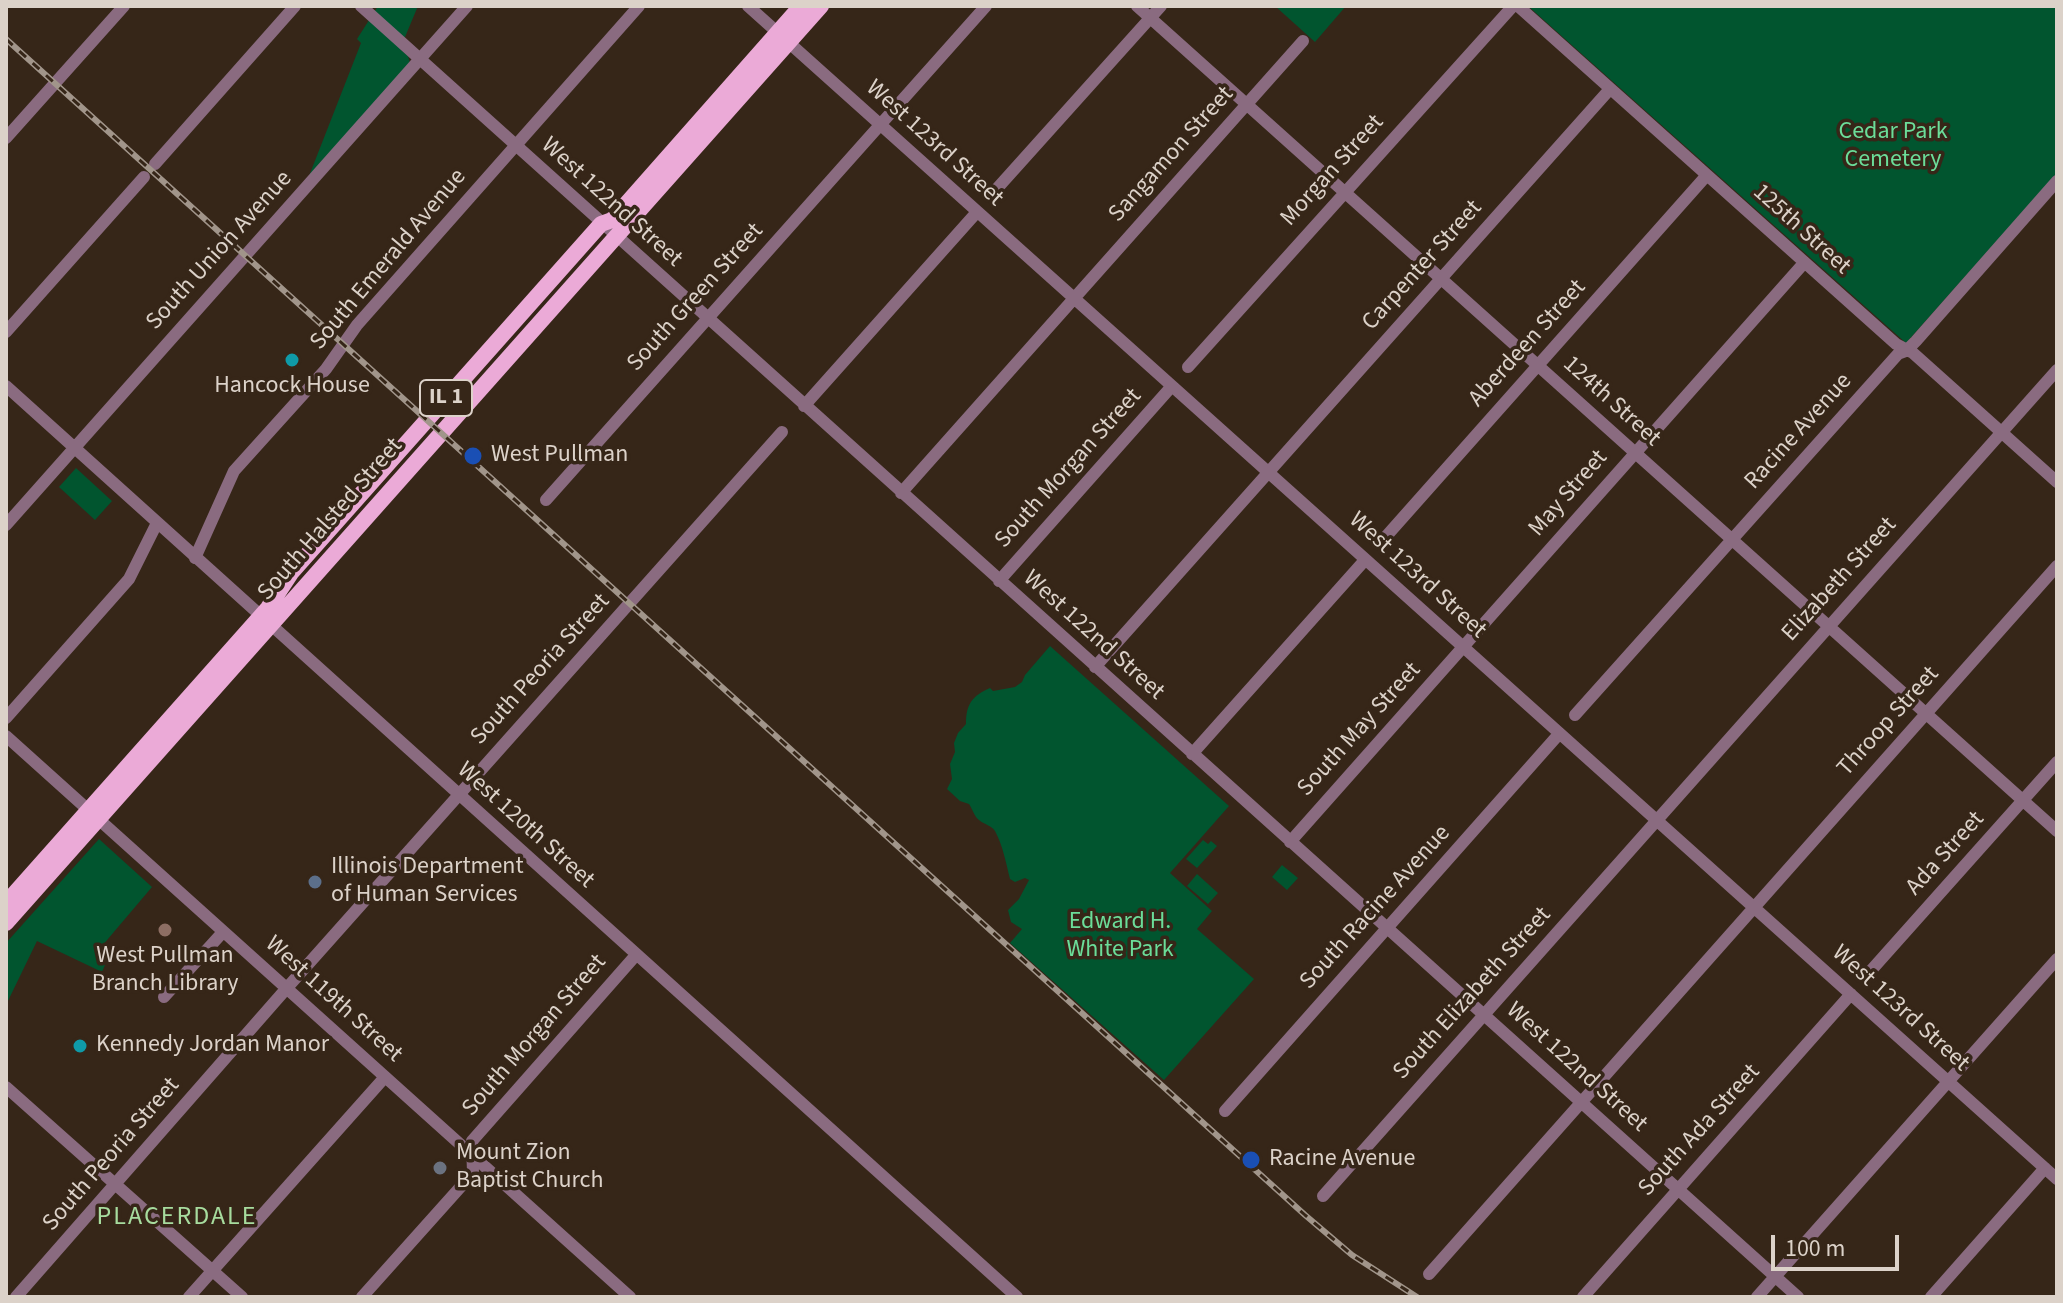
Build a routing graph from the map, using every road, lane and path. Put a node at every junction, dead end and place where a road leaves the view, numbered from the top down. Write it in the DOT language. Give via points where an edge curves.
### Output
graph roads {
  1 [pos="124,6"];
  2 [pos="295,6"];
  3 [pos="361,6"];
  4 [pos="467,6"];
  5 [pos="639,6"];
  6 [pos="748,6"];
  7 [pos="801,6"];
  8 [pos="821,6"];
  9 [pos="986,6"];
  10 [pos="1137,6"];
  11 [pos="1161,6"];
  12 [pos="1515,6"];
  13 [pos="1150,18"];
  14 [pos="783,38"];
  15 [pos="1303,41"];
  16 [pos="420,59"];
  17 [pos="1610,89"];
  18 [pos="1246,104"];
  19 [pos="880,125"];
  20 [pos="6,138"];
  21 [pos="515,146"];
  22 [pos="155,164"];
  23 [pos="1707,175"];
  24 [pos="144,177"];
  25 [pos="2057,181"];
  26 [pos="1344,192"];
  27 [pos="993,193"];
  28 [pos="977,212"];
  29 [pos="601,224"];
  30 [pos="615,236"];
  31 [pos="1804,263"];
  32 [pos="1441,279"];
  33 [pos="1074,299"];
  34 [pos="707,319"];
  35 [pos="6,332"];
  36 [pos="1906,351"];
  37 [pos="1538,366"];
  38 [pos="1188,367"];
  39 [pos="2057,370"];
  40 [pos="6,386"];
  41 [pos="1172,386"];
  42 [pos="804,406"];
  43 [pos="782,432"];
  44 [pos="2001,432"];
  45 [pos="75,448"];
  46 [pos="1635,452"];
  47 [pos="1269,473"];
  48 [pos="2057,482"];
  49 [pos="901,493"];
  50 [pos="546,500"];
  51 [pos="157,523"];
  52 [pos="6,525"];
  53 [pos="1732,540"];
  54 [pos="1382,541"];
  55 [pos="195,558"];
  56 [pos="1365,560"];
  57 [pos="2057,566"];
  58 [pos="999,581"];
  59 [pos="265,621"];
  60 [pos="1829,626"];
  61 [pos="1463,647"];
  62 [pos="1095,667"];
  63 [pos="1926,713"];
  64 [pos="1575,715"];
  65 [pos="6,718"];
  66 [pos="1559,734"];
  67 [pos="6,736"];
  68 [pos="1192,754"];
  69 [pos="2057,762"];
  70 [pos="458,796"];
  71 [pos="2023,801"];
  72 [pos="93,815"];
  73 [pos="1657,821"];
  74 [pos="2057,831"];
  75 [pos="1290,842"];
  76 [pos="6,903"];
  77 [pos="1753,907"];
  78 [pos="6,923"];
  79 [pos="1387,928"];
  80 [pos="223,932"];
  81 [pos="636,955"];
  82 [pos="2057,959"];
  83 [pos="1867,975"];
  84 [pos="286,989"];
  85 [pos="1851,994"];
  86 [pos="164,997"];
  87 [pos="1483,1015"];
  88 [pos="385,1077"];
  89 [pos="1948,1081"];
  90 [pos="6,1087"];
  91 [pos="1581,1103"];
  92 [pos="1225,1111"];
  93 [pos="473,1155"];
  94 [pos="2045,1168"];
  95 [pos="2057,1179"];
  96 [pos="116,1184"];
  97 [pos="1678,1190"];
  98 [pos="1323,1196"];
  99 [pos="212,1271"];
  100 [pos="1429,1274"];
  101 [pos="1775,1277"];
  102 [pos="16,1297"];
  103 [pos="189,1297"];
  104 [pos="242,1297"];
  105 [pos="362,1297"];
  106 [pos="630,1297"];
  107 [pos="1017,1297"];
  108 [pos="1583,1297"];
  109 [pos="1757,1297"];
  110 [pos="1798,1297"];
  111 [pos="1931,1297"];
  1 -- 20 [label="street"];
  2 -- 22 [label="street"];
  3 -- 16 [label="street, West 122nd Street"];
  4 -- 16 [label="street, South Union Avenue"];
  5 -- 21 [label="street, South Emerald Avenue"];
  6 -- 14 [label="street, West 123rd Street"];
  7 -- 14 [label="main road, South Halsted Street / IL 1"];
  8 -- 14 [label="main road, South Halsted Street / IL 1"];
  9 -- 19 [label="street, South Green Street"];
  10 -- 13 [label="street, 124th Street"];
  11 -- 13 [label="street"];
  12 -- 17 [label="street, 125th Street"];
  12 -- 26 [label="street, Morgan Street"];
  13 -- 18 [label="street, 124th Street"];
  13 -- 27 [label="street"];
  14 -- 19 [label="street, West 123rd Street"];
  14 -- 29 [label="main road, South Halsted Street / IL 1" via="612,220"];
  14 -- 30 [label="main road, South Halsted Street / IL 1"];
  15 -- 18 [label="street, Sangamon Street"];
  16 -- 21 [label="street, West 122nd Street"];
  16 -- 45 [label="street, South Union Avenue"];
  17 -- 23 [label="street, 125th Street"];
  17 -- 32 [label="street, Carpenter Street"];
  18 -- 26 [label="street, 124th Street"];
  18 -- 33 [label="street, Sangamon Street"];
  19 -- 28 [label="street, West 123rd Street"];
  19 -- 34 [label="street, South Green Street"];
  21 -- 29 [label="street, West 122nd Street"];
  21 -- 55 [label="street, South Emerald Avenue" via="234,471"];
  23 -- 31 [label="street, 125th Street"];
  23 -- 37 [label="street, Aberdeen Street"];
  24 -- 35 [label="street"];
  25 -- 36 [label="street, Racine Avenue"];
  26 -- 32 [label="street, 124th Street"];
  26 -- 38 [label="street, Morgan Street"];
  28 -- 33 [label="street, West 123rd Street"];
  28 -- 42 [label="street"];
  29 -- 30 [label="street, West 122nd Street"];
  29 -- 59 [label="main road, South Halsted Street / IL 1" via="291,573"];
  30 -- 34 [label="street, West 122nd Street"];
  30 -- 59 [label="main road, South Halsted Street / IL 1"];
  31 -- 36 [label="street, 125th Street"];
  31 -- 46 [label="street, May Street"];
  32 -- 37 [label="street, 124th Street"];
  32 -- 47 [label="street, Carpenter Street"];
  33 -- 41 [label="street, West 123rd Street"];
  33 -- 49 [label="street, Sangamon Street"];
  34 -- 42 [label="street, West 122nd Street"];
  34 -- 50 [label="street, South Green Street"];
  36 -- 44 [label="street, 125th Street"];
  36 -- 53 [label="street, Racine Avenue"];
  37 -- 46 [label="street, 124th Street"];
  37 -- 54 [label="street, Aberdeen Street"];
  39 -- 44 [label="street, Elizabeth Street"];
  40 -- 45 [label="street, West 120th Street"];
  41 -- 47 [label="street, West 123rd Street"];
  41 -- 58 [label="street, South Morgan Street"];
  42 -- 49 [label="street, West 122nd Street"];
  43 -- 70 [label="street, South Peoria Street"];
  44 -- 48 [label="street, 125th Street"];
  44 -- 60 [label="street, Elizabeth Street"];
  45 -- 51 [label="street, West 120th Street"];
  45 -- 52 [label="street, South Union Avenue"];
  46 -- 53 [label="street, 124th Street"];
  46 -- 61 [label="street, May Street"];
  47 -- 56 [label="street, West 123rd Street"];
  47 -- 62 [label="street, Carpenter Street"];
  49 -- 58 [label="street, West 122nd Street"];
  51 -- 55 [label="street, West 120th Street"];
  51 -- 65 [label="street" via="129,579"];
  53 -- 60 [label="street, 124th Street"];
  53 -- 64 [label="street, Racine Avenue"];
  55 -- 59 [label="street, West 120th Street"];
  56 -- 61 [label="street, West 123rd Street"];
  56 -- 68 [label="street"];
  57 -- 63 [label="street, Throop Street"];
  58 -- 62 [label="street, West 122nd Street"];
  59 -- 70 [label="street, West 120th Street"];
  59 -- 72 [label="main road, South Halsted Street / IL 1"];
  60 -- 63 [label="street, 124th Street"];
  60 -- 73 [label="street, Elizabeth Street"];
  61 -- 66 [label="street, West 123rd Street"];
  61 -- 75 [label="street, South May Street"];
  62 -- 68 [label="street, West 122nd Street"];
  63 -- 71 [label="street, 124th Street"];
  63 -- 77 [label="street, Throop Street"];
  66 -- 73 [label="street, West 123rd Street"];
  66 -- 79 [label="street, South Racine Avenue"];
  67 -- 72 [label="street, West 119th Street"];
  68 -- 75 [label="street, West 122nd Street"];
  69 -- 71 [label="street, Ada Street"];
  70 -- 81 [label="street, West 120th Street"];
  70 -- 84 [label="street, South Peoria Street"];
  71 -- 74 [label="street, 124th Street"];
  71 -- 83 [label="street, Ada Street"];
  72 -- 76 [label="main road, South Halsted Street / IL 1"];
  72 -- 78 [label="main road, South Halsted Street / IL 1"];
  72 -- 80 [label="street, West 119th Street"];
  73 -- 77 [label="street, West 123rd Street"];
  73 -- 87 [label="street, South Elizabeth Street"];
  75 -- 79 [label="street, West 122nd Street"];
  77 -- 85 [label="street, West 123rd Street"];
  77 -- 91 [label="street, Throop Street"];
  79 -- 87 [label="street, West 122nd Street"];
  79 -- 92 [label="street, South Racine Avenue"];
  80 -- 84 [label="street, West 119th Street"];
  80 -- 86 [label="street"];
  81 -- 93 [label="street, South Morgan Street" via="472,1141"];
  81 -- 107 [label="street, West 120th Street"];
  82 -- 89 [label="street"];
  84 -- 88 [label="street, West 119th Street"];
  84 -- 96 [label="street, South Peoria Street"];
  85 -- 89 [label="street, West 123rd Street"];
  85 -- 97 [label="street, South Ada Street"];
  87 -- 91 [label="street, West 122nd Street"];
  87 -- 98 [label="street, South Elizabeth Street"];
  88 -- 93 [label="street, West 119th Street"];
  88 -- 99 [label="street"];
  89 -- 94 [label="street, West 123rd Street"];
  89 -- 101 [label="street"];
  90 -- 96 [label="street"];
  91 -- 97 [label="street, West 122nd Street"];
  91 -- 100 [label="street, Throop Street"];
  93 -- 105 [label="street, South Morgan Street" via="473,1173"];
  93 -- 106 [label="street, West 119th Street"];
  94 -- 95 [label="street, West 123rd Street"];
  94 -- 111 [label="street"];
  96 -- 99 [label="street"];
  96 -- 102 [label="street, South Peoria Street"];
  97 -- 101 [label="street, West 122nd Street"];
  97 -- 108 [label="street, South Ada Street"];
  99 -- 103 [label="street"];
  99 -- 104 [label="street"];
  101 -- 109 [label="street"];
  101 -- 110 [label="street, West 122nd Street"];
}
